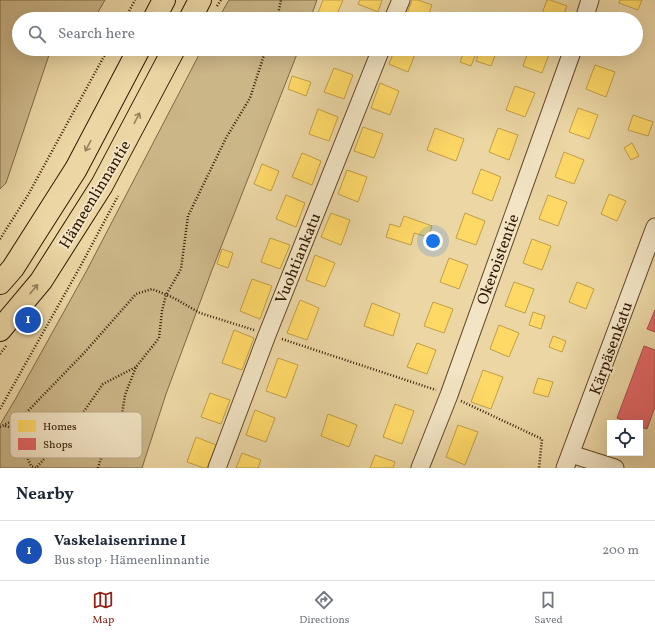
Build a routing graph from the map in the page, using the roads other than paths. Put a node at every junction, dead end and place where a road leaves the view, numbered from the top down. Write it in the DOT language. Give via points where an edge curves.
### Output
graph roads {
  1 [pos="164,0"];
  2 [pos="200,0"];
  3 [pos="401,0"];
  4 [pos="590,0"];
  5 [pos="158,12"];
  6 [pos="194,12"];
  7 [pos="396,12"];
  8 [pos="586,12"];
  9 [pos="135,56"];
  10 [pos="181,56"];
  11 [pos="378,56"];
  12 [pos="570,56"];
  13 [pos="655,227"];
  14 [pos="0,283"];
  15 [pos="0,330"];
  16 [pos="568,461"];
  17 [pos="217,468"];
  18 [pos="420,468"];
  19 [pos="614,468"];
  1 -- 5 [label="main road"];
  2 -- 6 [label="main road"];
  3 -- 7 [label="street"];
  4 -- 8 [label="street"];
  9 -- 14 [label="main road, Hämeenlinnantie, one-way" via="76,169 13,268"];
  15 -- 10 [label="main road, Hämeenlinnantie, one-way" via="41,281"];
  11 -- 17 [label="street, Vuohtiankatu" via="267,334"];
  12 -- 18 [label="street, Okeroistentie" via="449,395"];
  13 -- 16 [label="street, Kärpäsenkatu"];
  16 -- 19 [label="street"];
}
